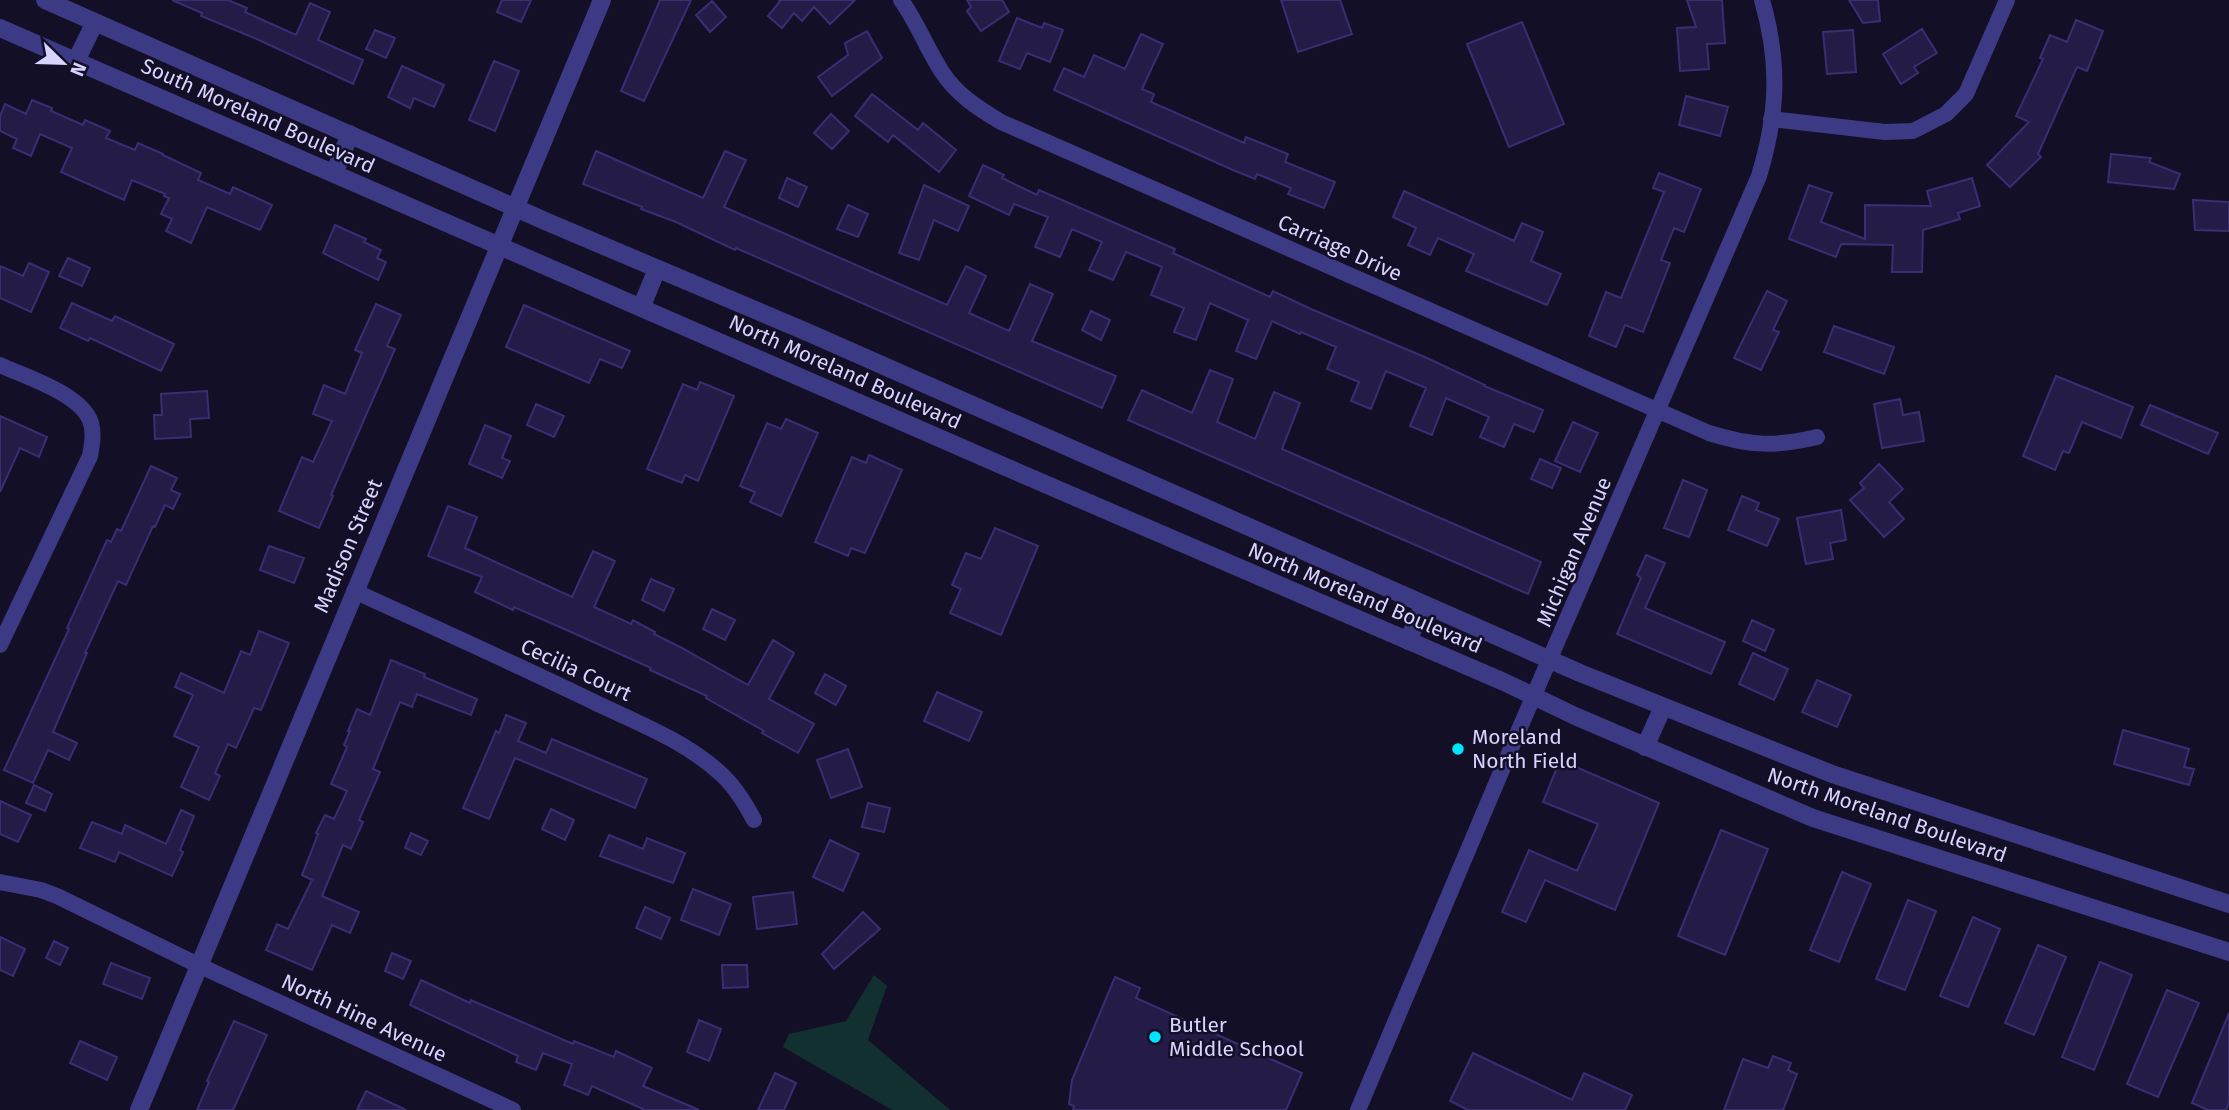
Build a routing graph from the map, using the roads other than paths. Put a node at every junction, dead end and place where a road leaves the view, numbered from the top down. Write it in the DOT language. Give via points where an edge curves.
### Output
graph roads {
  1 [pos="45,0"];
  2 [pos="602,0"];
  3 [pos="901,0"];
  4 [pos="1762,0"];
  5 [pos="2007,0"];
  6 [pos="95,22"];
  7 [pos="0,28"];
  8 [pos="76,61"];
  9 [pos="1772,119"];
  10 [pos="349,134"];
  11 [pos="334,174"];
  12 [pos="514,207"];
  13 [pos="498,246"];
  14 [pos="657,269"];
  15 [pos="641,308"];
  16 [pos="0,365"];
  17 [pos="1657,411"];
  18 [pos="1817,437"];
  19 [pos="354,591"];
  20 [pos="1424,604"];
  21 [pos="1408,641"];
  22 [pos="0,645"];
  23 [pos="1550,659"];
  24 [pos="1534,696"];
  25 [pos="1663,707"];
  26 [pos="1645,747"];
  27 [pos="754,820"];
  28 [pos="0,882"];
  29 [pos="2229,904"];
  30 [pos="2229,951"];
  31 [pos="198,965"];
  32 [pos="139,1110"];
  33 [pos="513,1110"];
  34 [pos="1358,1110"];
  1 -- 6 [label="street, South Moreland Boulevard"];
  2 -- 12 [label="street, Madison Street"];
  3 -- 17 [label="street, Carriage Drive" via="954,88 1001,122"];
  4 -- 9 [label="street, Michigan Avenue" via="1774,57"];
  5 -- 9 [label="street" via="1966,94 1946,114 1913,131"];
  6 -- 8 [label="street"];
  6 -- 10 [label="street, South Moreland Boulevard"];
  7 -- 8 [label="street, South Moreland Boulevard"];
  8 -- 11 [label="street, South Moreland Boulevard"];
  9 -- 17 [label="street, Michigan Avenue" via="1759,176"];
  10 -- 11 [label="street"];
  10 -- 12 [label="street, South Moreland Boulevard"];
  11 -- 13 [label="street, South Moreland Boulevard"];
  12 -- 13 [label="street, Madison Street"];
  12 -- 14 [label="street, North Moreland Boulevard"];
  13 -- 15 [label="street, North Moreland Boulevard"];
  13 -- 19 [label="street, Madison Street"];
  14 -- 15 [label="street"];
  14 -- 20 [label="street, North Moreland Boulevard"];
  15 -- 21 [label="street, North Moreland Boulevard"];
  16 -- 22 [label="street" via="82,407 93,436 90,456"];
  17 -- 18 [label="street, Carriage Drive" via="1732,440 1774,445"];
  17 -- 23 [label="street, Michigan Avenue"];
  19 -- 27 [label="street, Cecilia Court" via="668,738 720,772"];
  19 -- 31 [label="street, Madison Street"];
  20 -- 21 [label="street"];
  20 -- 23 [label="street, North Moreland Boulevard"];
  21 -- 24 [label="street, North Moreland Boulevard"];
  23 -- 24 [label="street, Michigan Avenue"];
  23 -- 25 [label="street, North Moreland Boulevard"];
  24 -- 26 [label="street, North Moreland Boulevard"];
  24 -- 34 [label="street, Michigan Avenue"];
  25 -- 26 [label="street"];
  25 -- 29 [label="street, North Moreland Boulevard" via="1832,774"];
  26 -- 30 [label="street, North Moreland Boulevard" via="1814,818"];
  28 -- 31 [label="street, North Hine Avenue" via="57,896"];
  31 -- 32 [label="street, Madison Street"];
  31 -- 33 [label="street, North Hine Avenue"];
}
